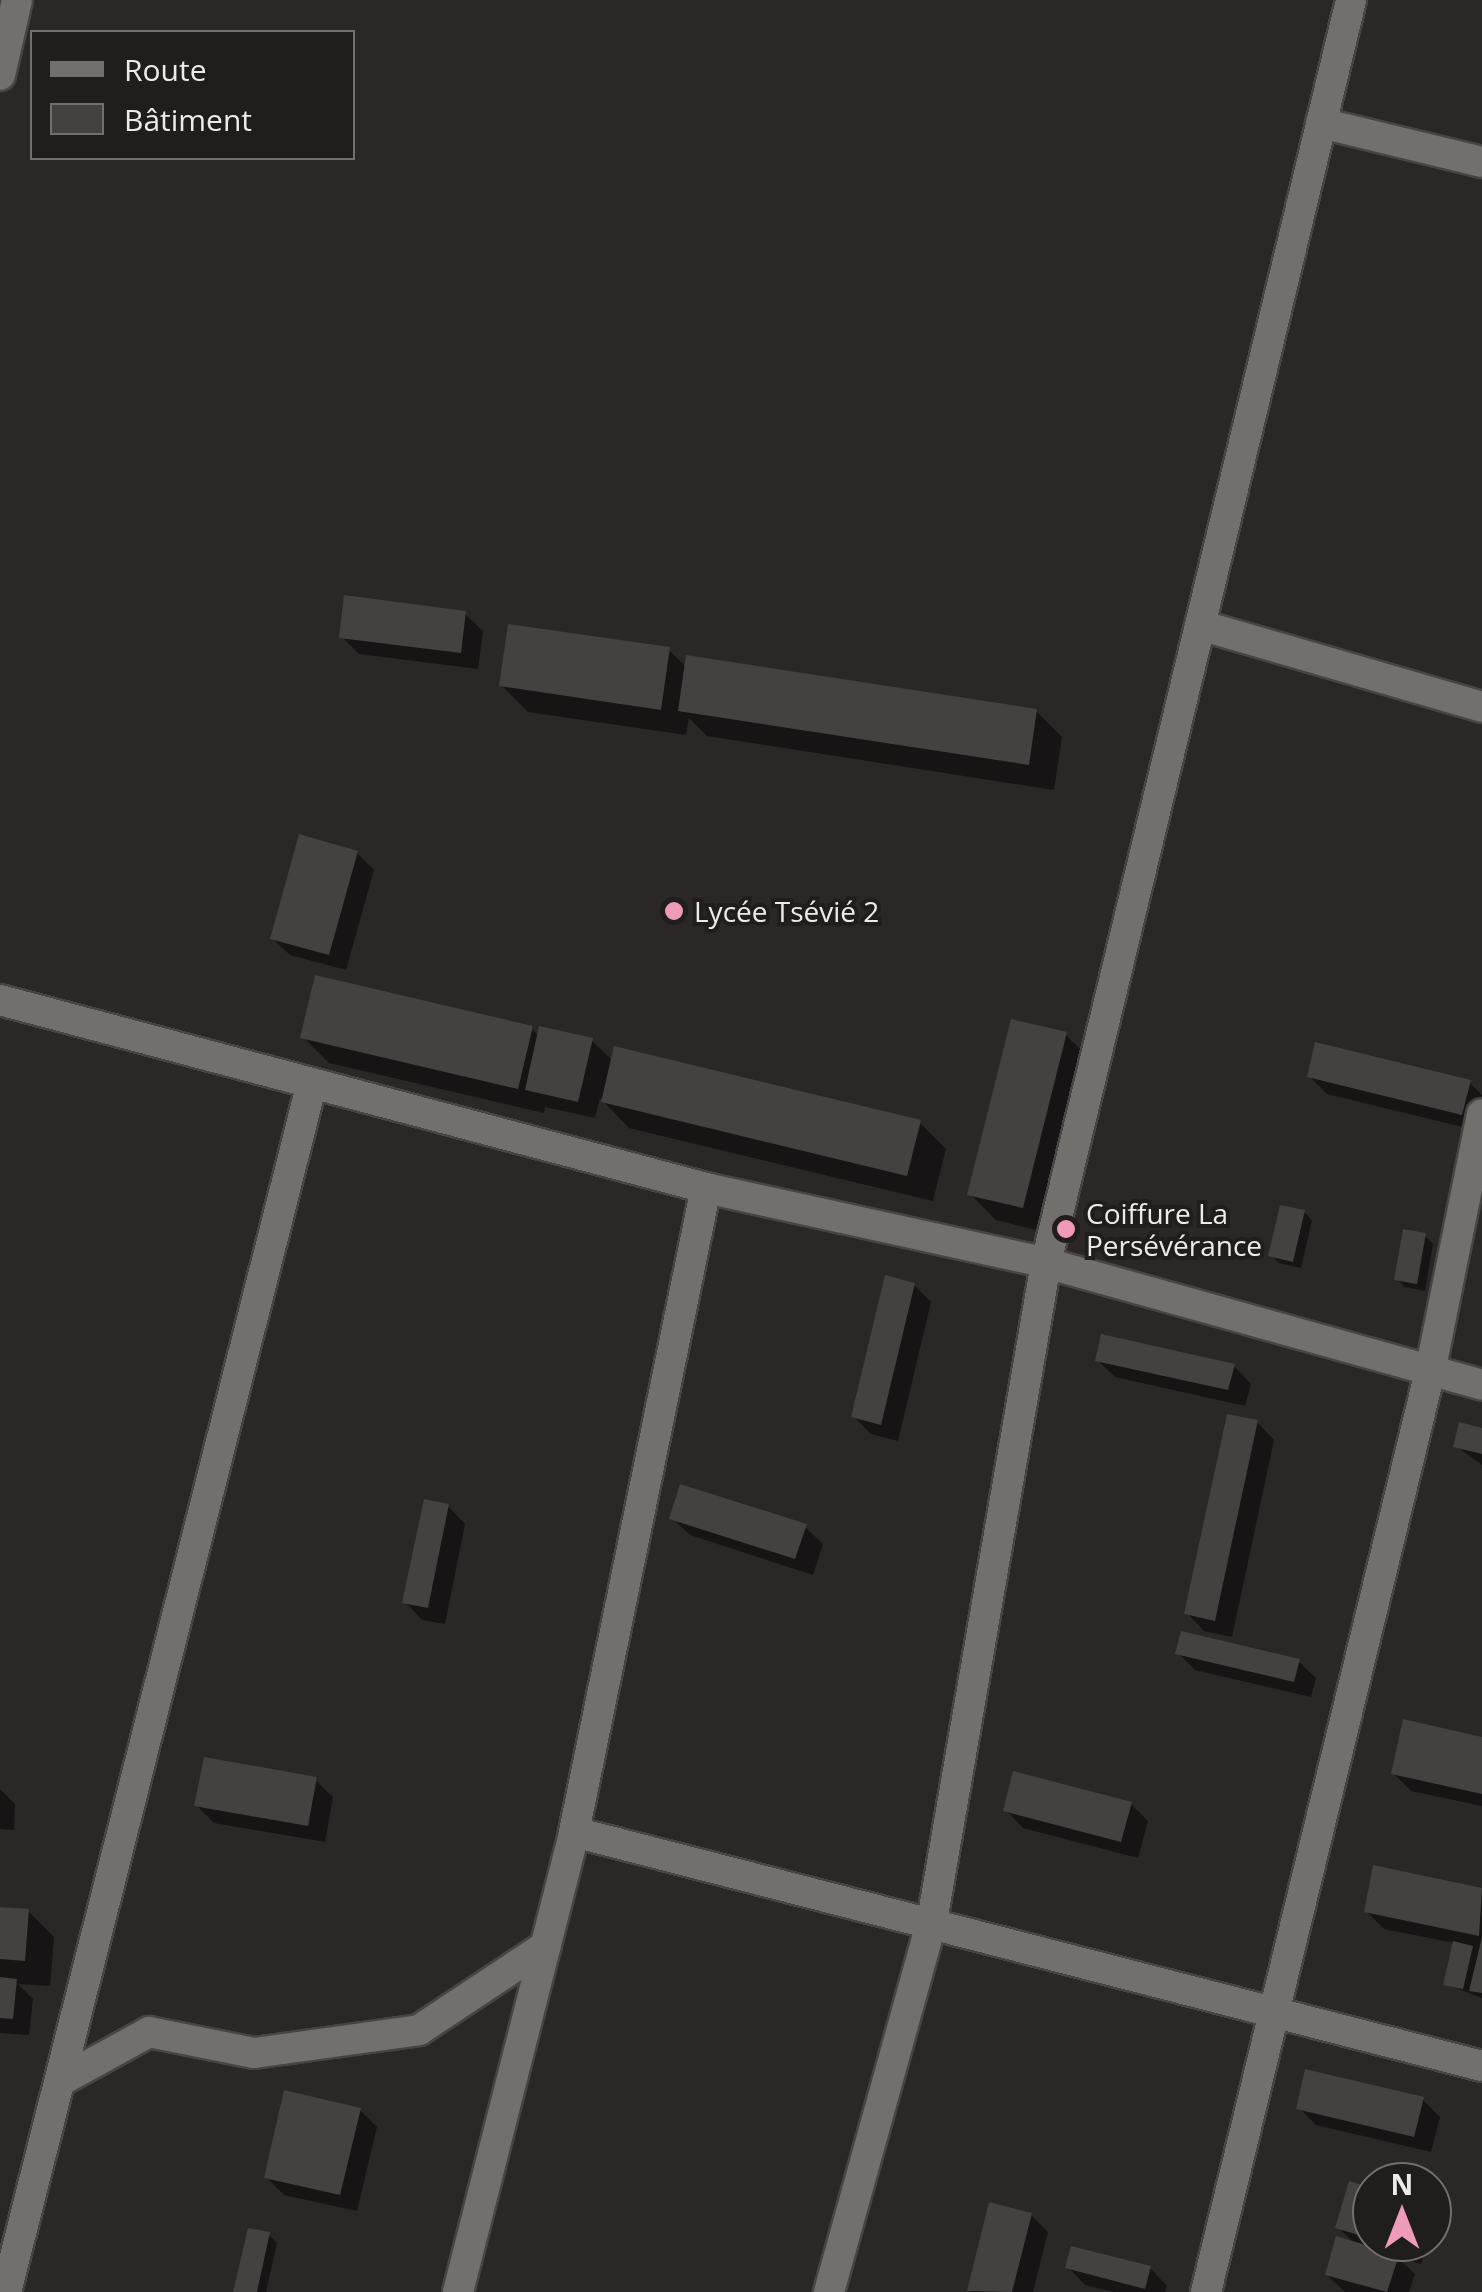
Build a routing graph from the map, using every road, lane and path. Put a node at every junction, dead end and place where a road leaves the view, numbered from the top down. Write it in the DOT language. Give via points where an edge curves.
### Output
graph roads {
  1 [pos="17,0"];
  2 [pos="1351,0"];
  3 [pos="0,75"];
  4 [pos="1321,123"];
  5 [pos="1482,162"];
  6 [pos="1200,625"];
  7 [pos="1482,707"];
  8 [pos="0,1000"];
  9 [pos="310,1086"];
  10 [pos="1482,1114"];
  11 [pos="706,1188"];
  12 [pos="1046,1263"];
  13 [pos="1430,1372"];
  14 [pos="1482,1385"];
  15 [pos="574,1832"];
  16 [pos="932,1921"];
  17 [pos="546,1946"];
  18 [pos="1278,2012"];
  19 [pos="1482,2066"];
  20 [pos="60,2081"];
  21 [pos="6,2292"];
  22 [pos="458,2292"];
  23 [pos="829,2292"];
  24 [pos="1206,2292"];
  1 -- 3 [label="street"];
  2 -- 4 [label="street"];
  4 -- 5 [label="street"];
  4 -- 6 [label="street"];
  6 -- 7 [label="street"];
  6 -- 12 [label="street"];
  8 -- 9 [label="street"];
  9 -- 11 [label="street" via="391,1100"];
  9 -- 20 [label="street"];
  10 -- 13 [label="street"];
  11 -- 12 [label="street"];
  11 -- 15 [label="street"];
  12 -- 13 [label="street"];
  12 -- 16 [label="street"];
  13 -- 14 [label="street"];
  13 -- 18 [label="street"];
  15 -- 16 [label="street"];
  15 -- 17 [label="street"];
  16 -- 18 [label="street"];
  16 -- 23 [label="street"];
  17 -- 20 [label="street" via="419,2030 254,2054 150,2032"];
  17 -- 22 [label="street"];
  18 -- 19 [label="street"];
  18 -- 24 [label="street"];
  20 -- 21 [label="street"];
}
